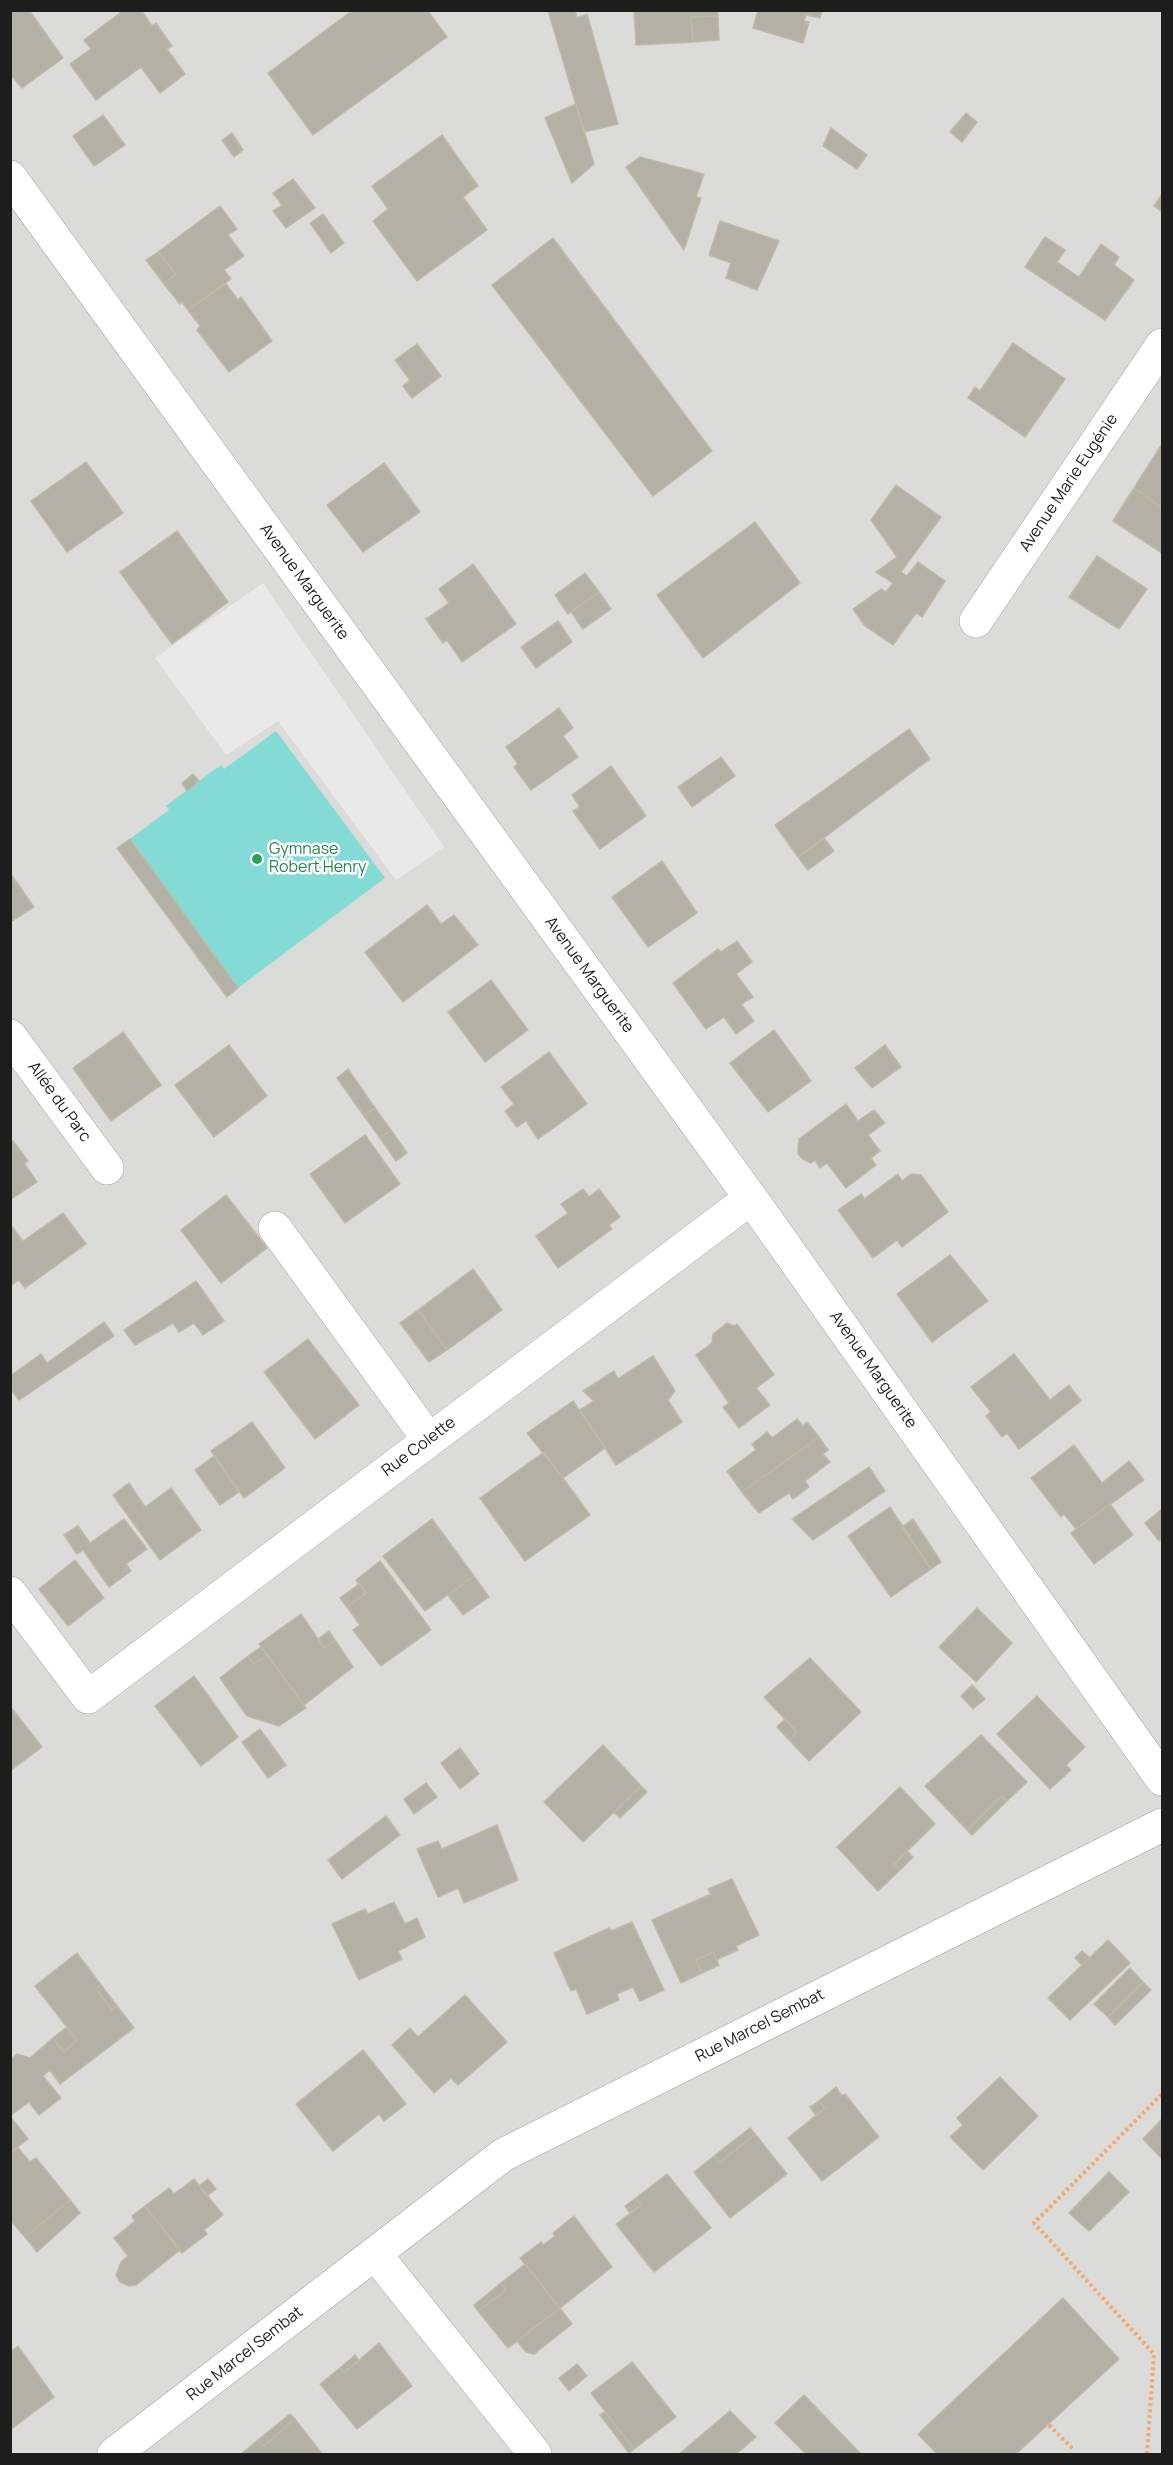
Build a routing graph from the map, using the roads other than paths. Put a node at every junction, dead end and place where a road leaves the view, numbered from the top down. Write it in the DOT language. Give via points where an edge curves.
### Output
graph roads {
  1 [pos="10,177"];
  2 [pos="1162,345"];
  3 [pos="976,621"];
  4 [pos="10,1036"];
  5 [pos="107,1168"];
  6 [pos="751,1198"];
  7 [pos="274,1228"];
  8 [pos="429,1440"];
  9 [pos="10,1593"];
  10 [pos="1162,1779"];
  11 [pos="1162,1824"];
  12 [pos="375,2254"];
  13 [pos="114,2454"];
  14 [pos="535,2454"];
  1 -- 6 [label="street, Avenue Marguerite"];
  2 -- 3 [label="street, Avenue Marie Eugénie"];
  4 -- 5 [label="street, Allée du Parc"];
  6 -- 8 [label="street, Rue Colette"];
  6 -- 10 [label="street, Avenue Marguerite"];
  7 -- 8 [label="street"];
  8 -- 9 [label="street, Rue Colette" via="88,1697"];
  11 -- 12 [label="street, Rue Marcel Sembat" via="503,2155"];
  12 -- 13 [label="street, Rue Marcel Sembat"];
  12 -- 14 [label="street"];
}
